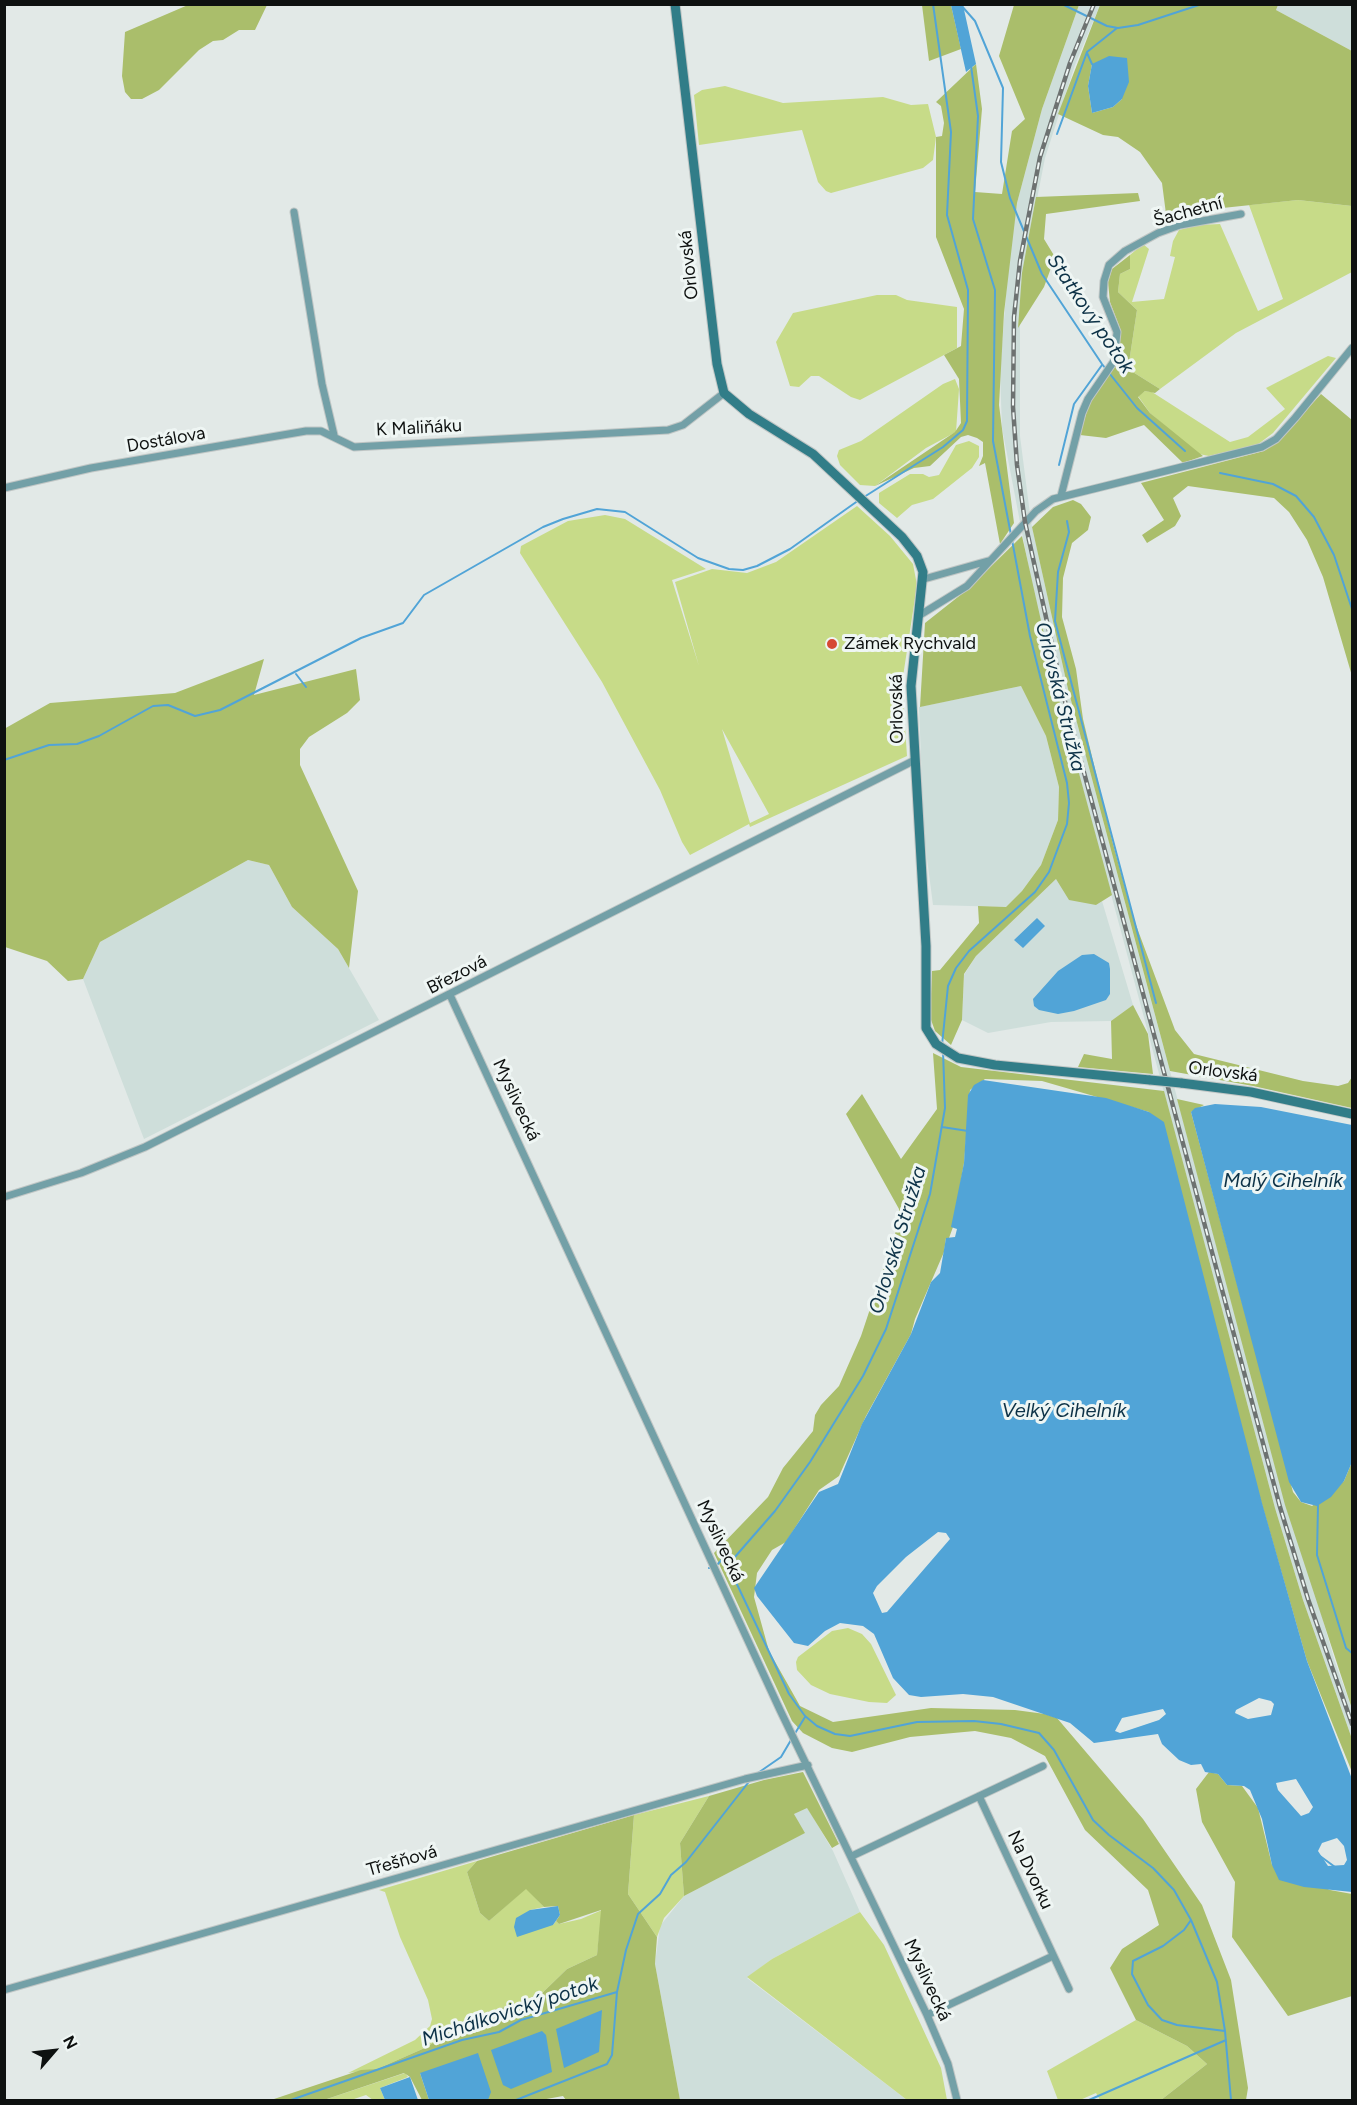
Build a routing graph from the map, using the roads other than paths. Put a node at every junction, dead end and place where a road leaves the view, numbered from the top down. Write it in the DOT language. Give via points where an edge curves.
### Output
graph roads {
  1 [pos="675,4"];
  2 [pos="294,212"];
  3 [pos="1241,214"];
  4 [pos="1353,348"];
  5 [pos="724,393"];
  6 [pos="334,435"];
  7 [pos="4,488"];
  8 [pos="1061,496"];
  9 [pos="988,561"];
  10 [pos="924,579"];
  11 [pos="920,615"];
  12 [pos="915,760"];
  13 [pos="450,995"];
  14 [pos="1353,1113"];
  15 [pos="4,1197"];
  16 [pos="808,1765"];
  17 [pos="1043,1766"];
  18 [pos="979,1796"];
  19 [pos="852,1856"];
  20 [pos="1053,1956"];
  21 [pos="1069,1989"];
  22 [pos="4,1990"];
  23 [pos="927,2015"];
  24 [pos="957,2100"];
  1 -- 5 [label="main road, Orlovská" via="717,364"];
  2 -- 6 [label="street"];
  3 -- 8 [label="street, Šachetní" via="1158,233 1109,265 1103,297 1117,340 1110,366 1082,413"];
  4 -- 8 [label="street" via="1276,439 1262,447"];
  5 -- 6 [label="street, K Maliňáku" via="683,425 668,430 354,447"];
  5 -- 10 [label="main road, Orlovská" via="749,414 813,454 858,495 913,551"];
  6 -- 7 [label="street, Dostálova" via="306,431 91,468"];
  8 -- 9 [label="street" via="1036,511"];
  9 -- 10 [label="street"];
  9 -- 11 [label="street" via="967,586"];
  10 -- 11 [label="main road, Orlovská"];
  11 -- 12 [label="main road, Orlovská" via="911,677"];
  12 -- 13 [label="street, Březová"];
  12 -- 14 [label="main road, Orlovská, bridge" via="926,946 924,1021 936,1044 946,1053 995,1065 1251,1092"];
  13 -- 15 [label="street, Březová" via="145,1147 81,1173"];
  13 -- 16 [label="street, Myslivecká"];
  16 -- 19 [label="street, Myslivecká"];
  16 -- 22 [label="street, Třešňová" via="745,1779"];
  17 -- 18 [label="street"];
  18 -- 19 [label="street"];
  18 -- 20 [label="street, Na Dvorku"];
  19 -- 23 [label="street, Myslivecká"];
  20 -- 21 [label="street, Na Dvorku"];
  20 -- 23 [label="street"];
  23 -- 24 [label="street, Myslivecká" via="948,2064"];
}
